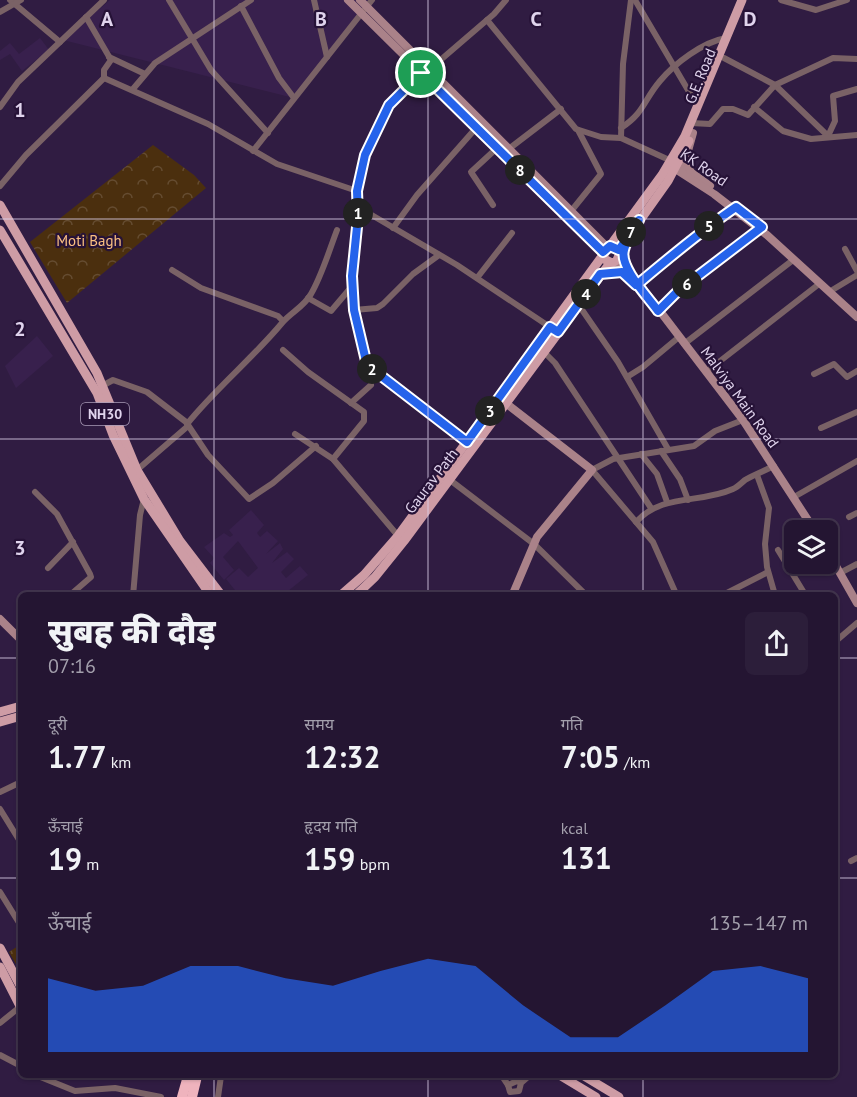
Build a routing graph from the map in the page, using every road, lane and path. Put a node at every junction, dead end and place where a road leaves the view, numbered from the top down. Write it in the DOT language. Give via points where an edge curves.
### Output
graph roads {
  1 [pos="104,0"];
  2 [pos="169,0"];
  3 [pos="251,0"];
  4 [pos="314,0"];
  5 [pos="348,0"];
  6 [pos="360,0"];
  7 [pos="506,0"];
  8 [pos="633,0"];
  9 [pos="742,0"];
  10 [pos="747,0"];
  11 [pos="781,0"];
  12 [pos="848,0"];
  13 [pos="16,1"];
  14 [pos="241,6"];
  15 [pos="367,7"];
  16 [pos="0,12"];
  17 [pos="87,17"];
  18 [pos="487,20"];
  19 [pos="192,38"];
  20 [pos="726,38"];
  21 [pos="60,42"];
  22 [pos="109,57"];
  23 [pos="327,57"];
  24 [pos="724,58"];
  25 [pos="857,59"];
  26 [pos="674,67"];
  27 [pos="426,69"];
  28 [pos="145,74"];
  29 [pos="104,78"];
  30 [pos="775,85"];
  31 [pos="133,89"];
  32 [pos="857,89"];
  33 [pos="294,98"];
  34 [pos="2,100"];
  35 [pos="0,106"];
  36 [pos="754,107"];
  37 [pos="698,108"];
  38 [pos="561,109"];
  39 [pos="694,127"];
  40 [pos="476,128"];
  41 [pos="621,128"];
  42 [pos="578,130"];
  43 [pos="267,133"];
  44 [pos="857,135"];
  45 [pos="828,136"];
  46 [pos="621,138"];
  47 [pos="496,148"];
  48 [pos="510,148"];
  49 [pos="253,152"];
  50 [pos="672,163"];
  51 [pos="688,174"];
  52 [pos="0,186"];
  53 [pos="663,188"];
  54 [pos="357,191"];
  55 [pos="0,205"];
  56 [pos="493,205"];
  57 [pos="358,207"];
  58 [pos="735,208"];
  59 [pos="572,210"];
  60 [pos="639,220"];
  61 [pos="393,228"];
  62 [pos="761,229"];
  63 [pos="338,230"];
  64 [pos="0,231"];
  65 [pos="512,233"];
  66 [pos="845,249"];
  67 [pos="609,254"];
  68 [pos="439,255"];
  69 [pos="793,260"];
  70 [pos="172,270"];
  71 [pos="622,272"];
  72 [pos="857,273"];
  73 [pos="600,274"];
  74 [pos="477,278"];
  75 [pos="638,284"];
  76 [pos="819,284"];
  77 [pos="353,285"];
  78 [pos="829,292"];
  79 [pos="308,298"];
  80 [pos="578,304"];
  81 [pos="354,310"];
  82 [pos="658,311"];
  83 [pos="857,317"];
  84 [pos="283,321"];
  85 [pos="554,330"];
  86 [pos="682,341"];
  87 [pos="283,350"];
  88 [pos="544,352"];
  89 [pos="857,371"];
  90 [pos="706,372"];
  91 [pos="814,374"];
  92 [pos="627,377"];
  93 [pos="371,385"];
  94 [pos="102,386"];
  95 [pos="503,401"];
  96 [pos="351,403"];
  97 [pos="857,412"];
  98 [pos="743,420"];
  99 [pos="188,425"];
  100 [pos="821,428"];
  101 [pos="295,434"];
  102 [pos="467,442"];
  103 [pos="316,446"];
  104 [pos="668,449"];
  105 [pos="661,451"];
  106 [pos="641,454"];
  107 [pos="333,459"];
  108 [pos="616,459"];
  109 [pos="857,461"];
  110 [pos="774,466"];
  111 [pos="137,470"];
  112 [pos="592,470"];
  113 [pos="757,474"];
  114 [pos="450,480"];
  115 [pos="35,492"];
  116 [pos="794,497"];
  117 [pos="688,500"];
  118 [pos="667,502"];
  119 [pos="150,503"];
  120 [pos="651,508"];
  121 [pos="857,513"];
  122 [pos="849,517"];
  123 [pos="808,520"];
  124 [pos="636,522"];
  125 [pos="401,539"];
  126 [pos="73,542"];
  127 [pos="534,544"];
  128 [pos="778,550"];
  129 [pos="857,564"];
  130 [pos="48,568"];
  131 [pos="838,570"];
  132 [pos="768,572"];
  133 [pos="840,573"];
  134 [pos="74,592"];
  135 [pos="134,592"];
  136 [pos="208,592"];
  137 [pos="219,592"];
  138 [pos="345,592"];
  139 [pos="359,592"];
  140 [pos="514,592"];
  141 [pos="583,592"];
  142 [pos="675,592"];
  143 [pos="728,592"];
  144 [pos="774,592"];
  145 [pos="804,592"];
  146 [pos="857,603"];
  147 [pos="0,619"];
  148 [pos="857,623"];
  149 [pos="18,634"];
  150 [pos="838,639"];
  151 [pos="18,707"];
  152 [pos="0,712"];
  153 [pos="18,717"];
  154 [pos="0,722"];
  155 [pos="18,783"];
  156 [pos="0,792"];
  157 [pos="0,808"];
  158 [pos="18,838"];
  159 [pos="0,892"];
  160 [pos="18,921"];
  161 [pos="0,948"];
  162 [pos="0,967"];
  163 [pos="18,981"];
  164 [pos="18,1001"];
  165 [pos="18,1009"];
  166 [pos="1,1019"];
  167 [pos="0,1055"];
  168 [pos="18,1064"];
  169 [pos="42,1078"];
  170 [pos="187,1078"];
  171 [pos="197,1078"];
  172 [pos="221,1078"];
  173 [pos="504,1078"];
  174 [pos="527,1078"];
  175 [pos="564,1078"];
  176 [pos="587,1078"];
  177 [pos="521,1083"];
  178 [pos="508,1084"];
  179 [pos="75,1094"];
  180 [pos="515,1095"];
  181 [pos="161,1097"];
  182 [pos="182,1097"];
  183 [pos="192,1097"];
  184 [pos="218,1097"];
  185 [pos="596,1097"];
  186 [pos="619,1097"];
  1 -- 17 [label="street"];
  2 -- 19 [label="street"];
  3 -- 14 [label="street"];
  4 -- 23 [label="street"];
  5 -- 15 [label="street"];
  6 -- 15 [label="street"];
  7 -- 18 [label="street"];
  8 -- 26 [label="street"];
  8 -- 41 [label="street" via="623,64"];
  9 -- 20 [label="main road"];
  10 -- 24 [label="main road, G.E. Road"];
  11 -- 12 [label="street" via="816,10"];
  13 -- 16 [label="street"];
  13 -- 21 [label="street"];
  14 -- 19 [label="street"];
  14 -- 33 [label="street" via="279,78"];
  15 -- 23 [label="street"];
  15 -- 27 [label="street"];
  17 -- 21 [label="street"];
  17 -- 22 [label="street"];
  18 -- 27 [label="street"];
  18 -- 38 [label="street"];
  19 -- 28 [label="street"];
  19 -- 43 [label="street" via="211,70"];
  20 -- 26 [label="street" via="713,40"];
  20 -- 37 [label="main road"];
  21 -- 34 [label="street"];
  22 -- 28 [label="street"];
  22 -- 29 [label="street"];
  23 -- 33 [label="street"];
  24 -- 30 [label="street"];
  24 -- 39 [label="main road, G.E. Road"];
  25 -- 30 [label="street" via="833,58"];
  26 -- 37 [label="street"];
  26 -- 41 [label="street" via="637,117"];
  27 -- 40 [label="street"];
  27 -- 48 [label="street"];
  27 -- 54 [label="street" via="389,105 365,155"];
  28 -- 31 [label="street"];
  29 -- 31 [label="street"];
  29 -- 52 [label="street"];
  30 -- 36 [label="street"];
  30 -- 45 [label="street"];
  31 -- 49 [label="street" via="234,137"];
  32 -- 45 [label="street" via="833,96 835,121"];
  33 -- 43 [label="street"];
  34 -- 35 [label="street"];
  36 -- 39 [label="street" via="748,115 723,109 710,124"];
  36 -- 45 [label="street" via="783,131 811,139"];
  37 -- 39 [label="main road"];
  38 -- 42 [label="street"];
  38 -- 48 [label="street"];
  39 -- 50 [label="main road"];
  39 -- 51 [label="street" via="686,158"];
  40 -- 47 [label="street"];
  40 -- 61 [label="street"];
  41 -- 46 [label="street"];
  42 -- 46 [label="street"];
  42 -- 59 [label="street" via="601,174"];
  43 -- 49 [label="street"];
  44 -- 45 [label="street"];
  46 -- 50 [label="street"];
  47 -- 56 [label="street" via="471,172"];
  47 -- 67 [label="street"];
  48 -- 59 [label="street"];
  49 -- 54 [label="street" via="296,172"];
  50 -- 51 [label="street, KK Road"];
  50 -- 53 [label="main road"];
  50 -- 67 [label="main road"];
  51 -- 53 [label="street"];
  51 -- 58 [label="street, KK Road"];
  53 -- 60 [label="main road"];
  54 -- 57 [label="street"];
  55 -- 94 [label="main road, NH30"];
  57 -- 61 [label="street"];
  57 -- 77 [label="street"];
  58 -- 62 [label="street, KK Road"];
  58 -- 75 [label="street"];
  59 -- 67 [label="street"];
  60 -- 67 [label="main road"];
  60 -- 75 [label="street" via="623,251 624,264"];
  61 -- 68 [label="street"];
  62 -- 69 [label="street, KK Road"];
  62 -- 82 [label="street" via="678,291"];
  63 -- 79 [label="street"];
  64 -- 119 [label="main road, NH30" via="97,393 118,445"];
  65 -- 74 [label="street"];
  66 -- 72 [label="street"];
  67 -- 71 [label="street, Malviya Main Road"];
  67 -- 73 [label="main road, Gaurav Path"];
  67 -- 85 [label="main road"];
  68 -- 74 [label="street"];
  68 -- 81 [label="street" via="377,308"];
  69 -- 76 [label="street, KK Road"];
  69 -- 86 [label="street"];
  70 -- 84 [label="street" via="201,288"];
  71 -- 73 [label="street"];
  71 -- 75 [label="street, Malviya Main Road"];
  72 -- 78 [label="street"];
  73 -- 80 [label="main road, Gaurav Path"];
  74 -- 85 [label="street"];
  75 -- 82 [label="street, Malviya Main Road"];
  76 -- 78 [label="street, KK Road"];
  76 -- 90 [label="street"];
  77 -- 79 [label="street" via="331,311"];
  77 -- 81 [label="street"];
  78 -- 83 [label="street, KK Road"];
  79 -- 84 [label="street"];
  80 -- 85 [label="main road, Gaurav Path"];
  80 -- 92 [label="street"];
  81 -- 102 [label="street" via="367,365"];
  82 -- 86 [label="street, Malviya Main Road"];
  84 -- 99 [label="street"];
  85 -- 88 [label="main road, Gaurav Path"];
  85 -- 95 [label="main road"];
  86 -- 90 [label="street, Malviya Main Road"];
  86 -- 92 [label="street"];
  87 -- 96 [label="street"];
  88 -- 95 [label="main road, Gaurav Path"];
  88 -- 108 [label="street"];
  89 -- 91 [label="street" via="848,377 834,364"];
  90 -- 98 [label="street, Malviya Main Road"];
  92 -- 104 [label="street"];
  93 -- 96 [label="street"];
  94 -- 99 [label="street" via="113,380 147,392"];
  94 -- 111 [label="main road, NH30"];
  95 -- 102 [label="main road"];
  95 -- 112 [label="street"];
  95 -- 114 [label="main road, Gaurav Path"];
  96 -- 107 [label="street" via="366,417"];
  97 -- 100 [label="street"];
  98 -- 104 [label="street" via="715,431 694,446"];
  98 -- 110 [label="street, Malviya Main Road"];
  99 -- 103 [label="street" via="208,455 249,500"];
  99 -- 111 [label="street"];
  101 -- 103 [label="street"];
  102 -- 125 [label="main road"];
  103 -- 107 [label="street"];
  104 -- 105 [label="street"];
  105 -- 106 [label="street"];
  105 -- 117 [label="street" via="680,479"];
  106 -- 108 [label="street"];
  106 -- 118 [label="street" via="657,474"];
  107 -- 125 [label="street"];
  108 -- 112 [label="street"];
  108 -- 120 [label="street"];
  109 -- 116 [label="street"];
  110 -- 113 [label="street"];
  110 -- 116 [label="street, Malviya Main Road"];
  111 -- 119 [label="main road, NH30"];
  112 -- 124 [label="street"];
  112 -- 127 [label="street"];
  113 -- 117 [label="street" via="735,488"];
  113 -- 132 [label="street" via="770,508 765,544"];
  114 -- 125 [label="main road, Gaurav Path"];
  114 -- 127 [label="street"];
  115 -- 126 [label="street" via="57,514"];
  116 -- 123 [label="street, Malviya Main Road"];
  117 -- 118 [label="street"];
  118 -- 120 [label="street"];
  119 -- 135 [label="street" via="140,515"];
  119 -- 136 [label="main road, NH30"];
  119 -- 137 [label="main road, NH30"];
  120 -- 124 [label="street"];
  121 -- 122 [label="street"];
  124 -- 142 [label="street" via="653,542"];
  125 -- 138 [label="main road"];
  125 -- 139 [label="main road, Gaurav Path" via="375,577"];
  126 -- 130 [label="street"];
  126 -- 134 [label="street" via="90,578"];
  127 -- 140 [label="street"];
  127 -- 141 [label="street"];
  128 -- 145 [label="street"];
  129 -- 133 [label="street"];
  131 -- 133 [label="street"];
  132 -- 143 [label="street"];
  132 -- 144 [label="street"];
  133 -- 146 [label="street"];
  147 -- 149 [label="street"];
  148 -- 150 [label="street"];
  151 -- 152 [label="main road"];
  153 -- 154 [label="main road"];
  155 -- 156 [label="street"];
  157 -- 158 [label="street"];
  159 -- 160 [label="street"];
  161 -- 163 [label="main road"];
  162 -- 164 [label="main road"];
  165 -- 166 [label="street"];
  167 -- 168 [label="street"];
  169 -- 179 [label="street"];
  170 -- 182 [label="highway"];
  171 -- 183 [label="highway"];
  172 -- 184 [label="street"];
  173 -- 178 [label="street"];
  174 -- 177 [label="street"];
  175 -- 185 [label="main road"];
  176 -- 186 [label="main road"];
  177 -- 178 [label="street" via="517,1080"];
  177 -- 180 [label="street"];
  178 -- 180 [label="street"];
  179 -- 181 [label="street" via="115,1088"];
}
